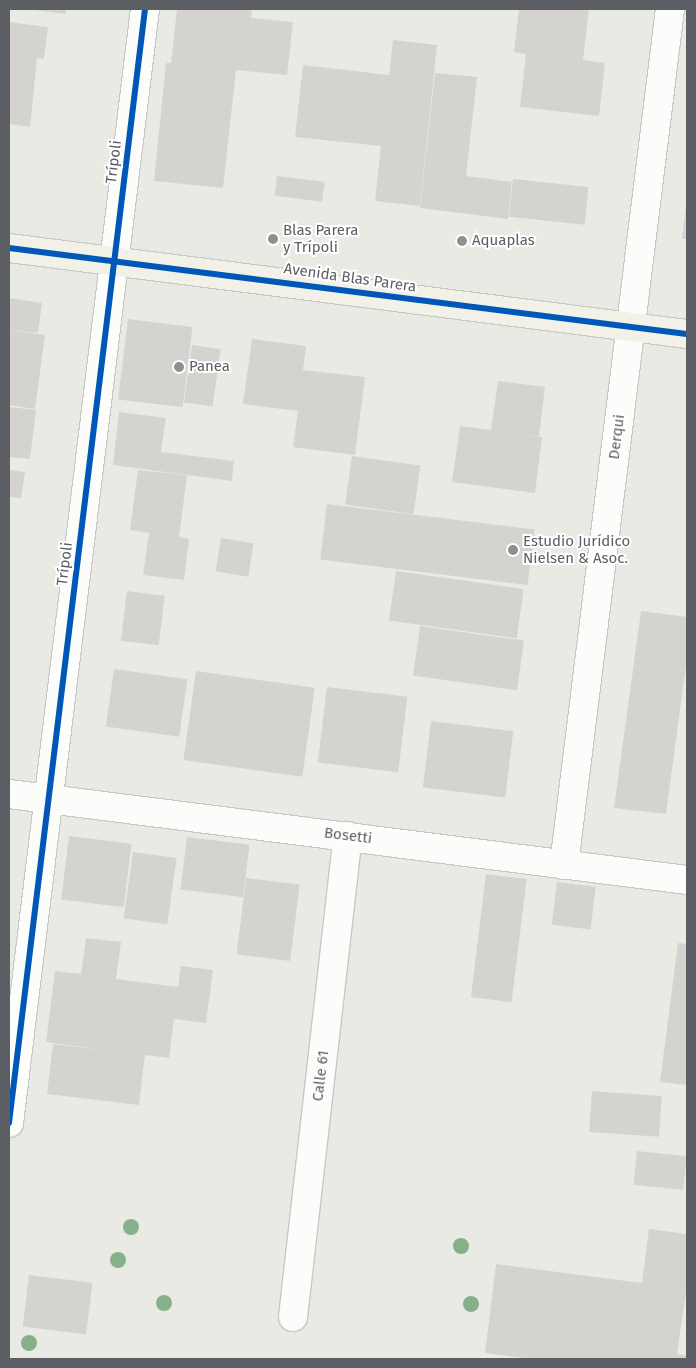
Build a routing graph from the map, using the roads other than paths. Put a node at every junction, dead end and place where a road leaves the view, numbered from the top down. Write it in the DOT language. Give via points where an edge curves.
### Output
graph roads {
  1 [pos="145,9"];
  2 [pos="670,9"];
  3 [pos="9,248"];
  4 [pos="114,261"];
  5 [pos="631,328"];
  6 [pos="687,334"];
  7 [pos="9,794"];
  8 [pos="49,799"];
  9 [pos="348,836"];
  10 [pos="564,865"];
  11 [pos="687,880"];
  12 [pos="9,1123"];
  13 [pos="293,1317"];
  1 -- 4 [label="street, Trípoli"];
  2 -- 5 [label="street, Derqui"];
  3 -- 4 [label="main road, Avenida Blas Parera"];
  4 -- 5 [label="main road, Avenida Blas Parera"];
  4 -- 8 [label="street, Trípoli"];
  5 -- 6 [label="main road, Avenida Blas Parera"];
  5 -- 10 [label="street, Derqui"];
  7 -- 8 [label="street, Bosetti"];
  8 -- 9 [label="street, Bosetti"];
  8 -- 12 [label="street, Trípoli"];
  9 -- 10 [label="street, Bosetti"];
  9 -- 13 [label="street, Calle 61"];
  10 -- 11 [label="street, Bosetti"];
}
